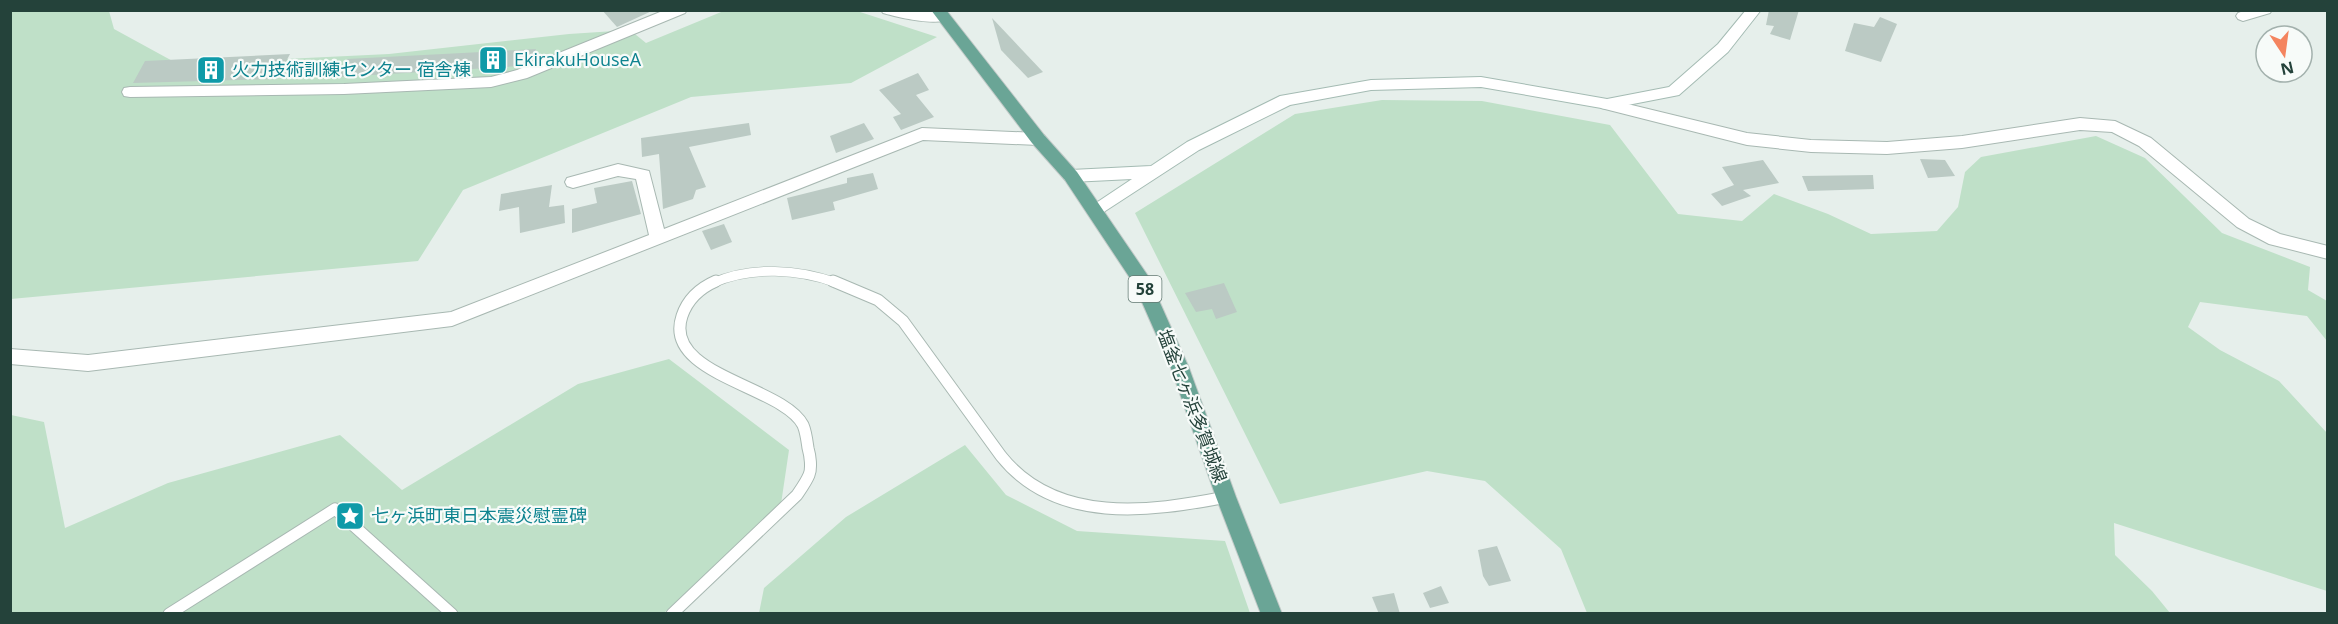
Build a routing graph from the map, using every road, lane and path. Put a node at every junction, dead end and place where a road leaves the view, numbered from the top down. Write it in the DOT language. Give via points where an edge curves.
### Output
graph roads {
  1 [pos="680,10"];
  2 [pos="888,10"];
  3 [pos="1754,10"];
  4 [pos="2265,10"];
  5 [pos="941,14"];
  6 [pos="2243,16"];
  7 [pos="130,92"];
  8 [pos="1608,104"];
  9 [pos="1038,139"];
  10 [pos="1151,172"];
  11 [pos="1071,176"];
  12 [pos="573,182"];
  13 [pos="1096,211"];
  14 [pos="658,237"];
  15 [pos="2328,253"];
  16 [pos="10,356"];
  17 [pos="1226,497"];
  18 [pos="169,614"];
  19 [pos="452,614"];
  20 [pos="672,614"];
  21 [pos="1272,614"];
  1 -- 7 [label="street" via="522,74 491,82"];
  2 -- 5 [label="street"];
  3 -- 8 [label="street" via="1723,48 1674,91"];
  4 -- 6 [label="street"];
  5 -- 9 [label="main road, 塩釜七ヶ浜多賀城線 / 58"];
  8 -- 10 [label="street" via="1481,82 1371,85 1286,100 1193,146"];
  8 -- 15 [label="street" via="1747,139 1811,146 1887,148 1962,142 2080,124 2115,126 2145,142 2243,223 2275,239"];
  9 -- 11 [label="main road, 塩釜七ヶ浜多賀城線 / 58"];
  9 -- 14 [label="street" via="922,134"];
  10 -- 11 [label="street"];
  10 -- 13 [label="street"];
  11 -- 13 [label="main road, 塩釜七ヶ浜多賀城線 / 58"];
  12 -- 14 [label="street" via="618,170 643,175"];
  13 -- 17 [label="main road, 塩釜七ヶ浜多賀城線 / 58" via="1147,292 1180,368"];
  14 -- 16 [label="street" via="452,319 88,363"];
  17 -- 20 [label="lane" via="1179,507 1134,510 1094,508 1062,498 1025,481 998,452 906,322 884,304 829,279 801,274 731,275 709,282 692,295 683,309 679,329 685,348 697,360 790,411 803,425 810,473 797,495"];
  17 -- 21 [label="main road, 塩釜七ヶ浜多賀城線 / 58"];
  18 -- 19 [label="lane" via="335,509"];
}
